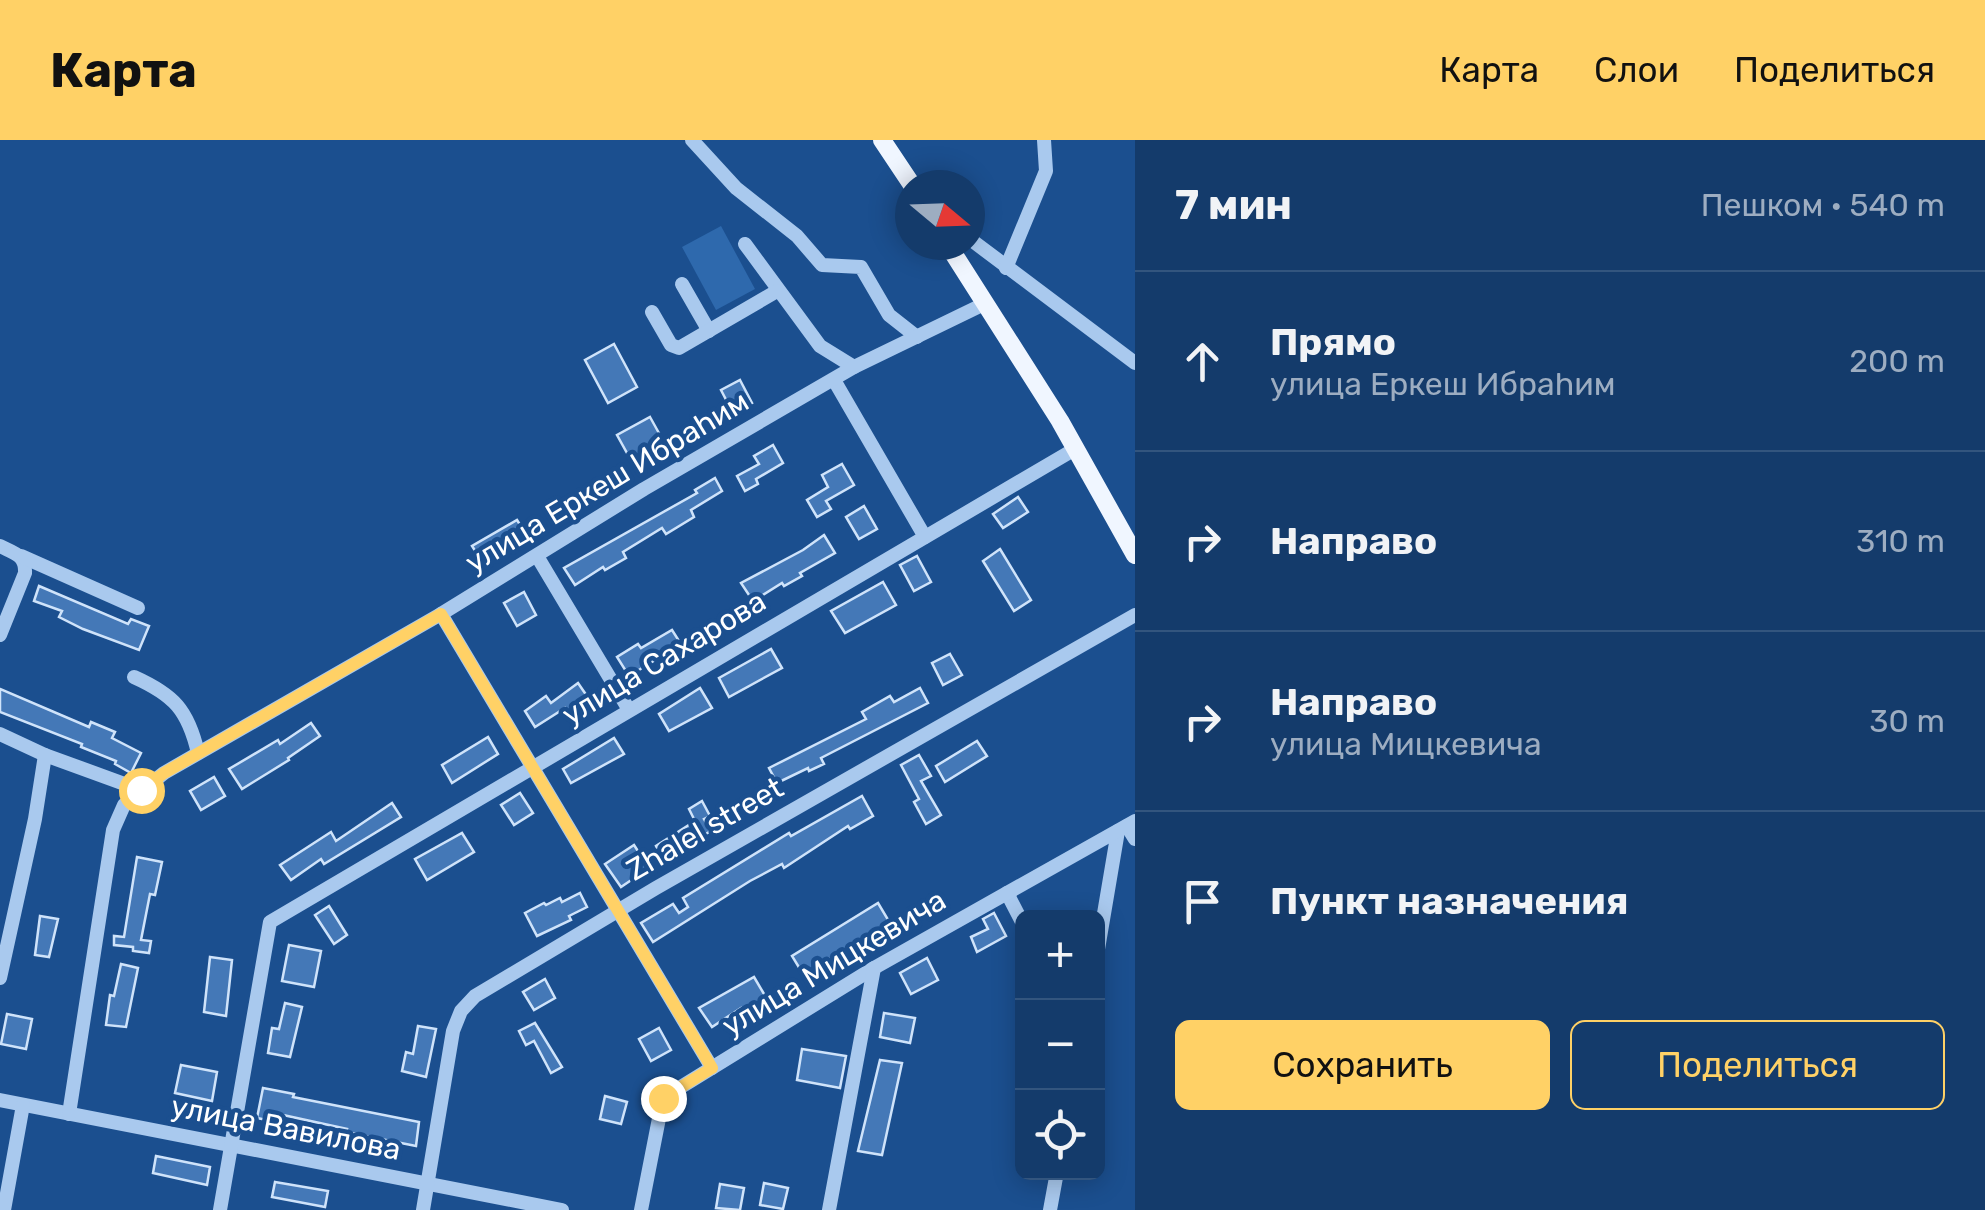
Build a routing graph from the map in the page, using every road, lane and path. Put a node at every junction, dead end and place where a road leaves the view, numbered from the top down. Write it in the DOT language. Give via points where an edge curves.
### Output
graph roads {
  1 [pos="692,140"];
  2 [pos="882,140"];
  3 [pos="1044,140"];
  4 [pos="902,170"];
  5 [pos="745,244"];
  6 [pos="985,251"];
  7 [pos="957,260"];
  8 [pos="1006,268"];
  9 [pos="682,284"];
  10 [pos="777,290"];
  11 [pos="984,304"];
  12 [pos="652,312"];
  13 [pos="709,331"];
  14 [pos="917,336"];
  15 [pos="1135,363"];
  16 [pos="854,367"];
  17 [pos="834,380"];
  18 [pos="1075,449"];
  19 [pos="925,536"];
  20 [pos="0,546"];
  21 [pos="22,556"];
  22 [pos="537,556"];
  23 [pos="1135,556"];
  24 [pos="138,608"];
  25 [pos="441,614"];
  26 [pos="1135,615"];
  27 [pos="0,636"];
  28 [pos="134,678"];
  29 [pos="629,710"];
  30 [pos="0,734"];
  31 [pos="198,753"];
  32 [pos="44,755"];
  33 [pos="532,768"];
  34 [pos="141,790"];
  35 [pos="1129,829"];
  36 [pos="1007,893"];
  37 [pos="1016,910"];
  38 [pos="619,911"];
  39 [pos="1105,922"];
  40 [pos="874,968"];
  41 [pos="0,978"];
  42 [pos="712,1068"];
  43 [pos="0,1100"];
  44 [pos="23,1105"];
  45 [pos="69,1114"];
  46 [pos="232,1146"];
  47 [pos="1056,1180"];
  48 [pos="428,1184"];
  49 [pos="4,1210"];
  50 [pos="220,1210"];
  51 [pos="423,1210"];
  52 [pos="562,1210"];
  53 [pos="641,1210"];
  54 [pos="829,1210"];
  55 [pos="1050,1210"];
  1 -- 14 [label="street" via="822,264 861,267 889,315"];
  2 -- 4 [label="main road"];
  3 -- 8 [label="street" via="1046,171"];
  5 -- 10 [label="street"];
  6 -- 8 [label="street"];
  7 -- 11 [label="main road"];
  8 -- 15 [label="street"];
  9 -- 13 [label="street"];
  10 -- 13 [label="street"];
  10 -- 16 [label="street" via="820,346"];
  11 -- 14 [label="street, улица Еркеш Ибраһим"];
  11 -- 18 [label="main road"];
  12 -- 13 [label="street" via="674,348"];
  14 -- 16 [label="street, улица Еркеш Ибраһим"];
  16 -- 17 [label="street, улица Еркеш Ибраһим"];
  17 -- 19 [label="street"];
  17 -- 22 [label="street, улица Еркеш Ибраһим"];
  18 -- 19 [label="street, улица Сахарова"];
  18 -- 23 [label="main road"];
  19 -- 29 [label="street, улица Сахарова"];
  20 -- 21 [label="street"];
  21 -- 24 [label="street"];
  21 -- 27 [label="street" via="25,572"];
  22 -- 25 [label="street, улица Еркеш Ибраһим"];
  22 -- 29 [label="street"];
  25 -- 31 [label="street, улица Еркеш Ибраһим"];
  25 -- 33 [label="street"];
  26 -- 38 [label="street, Zhalel street"];
  28 -- 31 [label="street" via="170,696 184,712"];
  29 -- 33 [label="street, улица Сахарова"];
  30 -- 32 [label="street"];
  31 -- 34 [label="street, улица Еркеш Ибраһим"];
  32 -- 34 [label="street"];
  32 -- 41 [label="street"];
  33 -- 38 [label="street"];
  33 -- 46 [label="street, улица Сахарова" via="270,922"];
  34 -- 45 [label="street, улица Еркеш Ибраһим" via="124,805 113,830"];
  35 -- 36 [label="street, улица Мицкевича"];
  35 -- 39 [label="street"];
  36 -- 37 [label="street"];
  36 -- 40 [label="street, улица Мицкевича"];
  38 -- 42 [label="street"];
  38 -- 48 [label="street, Zhalel street" via="474,996 461,1011"];
  40 -- 42 [label="street, улица Мицкевича"];
  40 -- 54 [label="street"];
  42 -- 53 [label="street, улица Мицкевича" via="663,1098"];
  43 -- 44 [label="street, улица Вавилова"];
  44 -- 45 [label="street, улица Вавилова"];
  44 -- 49 [label="street"];
  45 -- 46 [label="street, улица Вавилова"];
  46 -- 48 [label="street, улица Вавилова"];
  46 -- 50 [label="street, улица Сахарова"];
  47 -- 55 [label="street"];
  48 -- 51 [label="street, Zhalel street"];
  48 -- 52 [label="street, улица Вавилова"];
}
